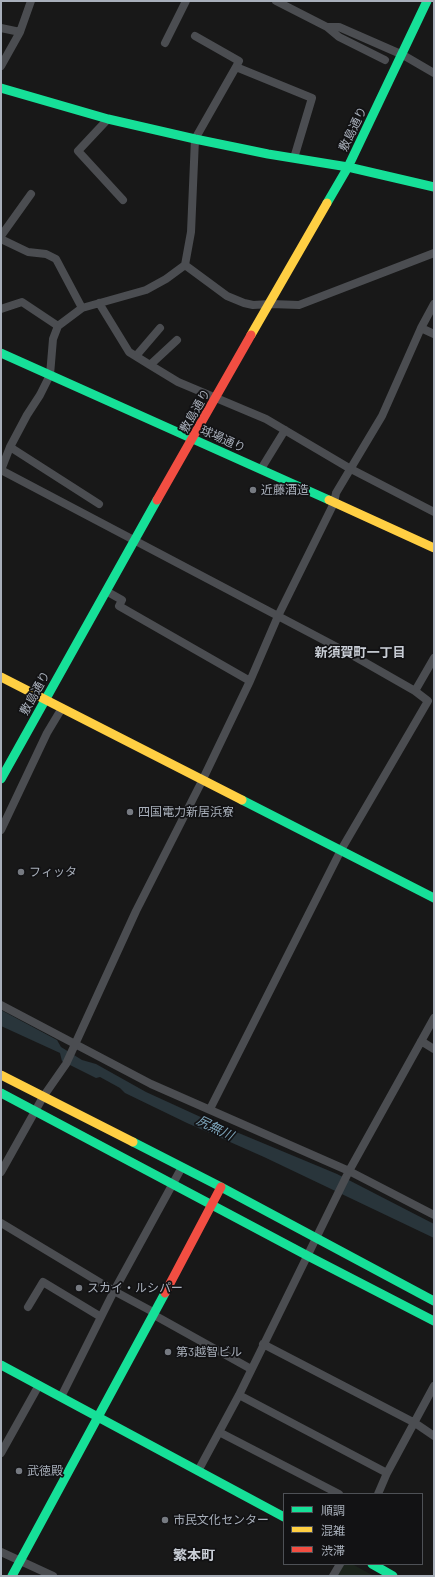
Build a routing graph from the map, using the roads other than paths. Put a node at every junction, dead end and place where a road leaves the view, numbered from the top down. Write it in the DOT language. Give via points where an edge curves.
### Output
graph roads {
  1 [pos="31,1"];
  2 [pos="186,1"];
  3 [pos="276,1"];
  4 [pos="427,1"];
  5 [pos="327,27"];
  6 [pos="1,28"];
  7 [pos="20,32"];
  8 [pos="195,36"];
  9 [pos="165,43"];
  10 [pos="403,54"];
  11 [pos="385,60"];
  12 [pos="1,66"];
  13 [pos="236,67"];
  14 [pos="434,73"];
  15 [pos="1,88"];
  16 [pos="108,119"];
  17 [pos="195,139"];
  18 [pos="294,158"];
  19 [pos="348,167"];
  20 [pos="434,187"];
  21 [pos="31,194"];
  22 [pos="123,200"];
  23 [pos="1,238"];
  24 [pos="434,254"];
  25 [pos="185,265"];
  26 [pos="99,303"];
  27 [pos="270,304"];
  28 [pos="434,304"];
  29 [pos="82,308"];
  30 [pos="1,309"];
  31 [pos="58,326"];
  32 [pos="160,328"];
  33 [pos="421,328"];
  34 [pos="434,334"];
  35 [pos="177,340"];
  36 [pos="1,353"];
  37 [pos="136,356"];
  38 [pos="150,365"];
  39 [pos="50,375"];
  40 [pos="216,398"];
  41 [pos="285,430"];
  42 [pos="193,439"];
  43 [pos="10,447"];
  44 [pos="349,468"];
  45 [pos="261,469"];
  46 [pos="1,470"];
  47 [pos="334,503"];
  48 [pos="100,504"];
  49 [pos="434,512"];
  50 [pos="134,540"];
  51 [pos="434,548"];
  52 [pos="106,591"];
  53 [pos="278,616"];
  54 [pos="434,658"];
  55 [pos="1,677"];
  56 [pos="250,681"];
  57 [pos="415,691"];
  58 [pos="45,700"];
  59 [pos="62,708"];
  60 [pos="1,779"];
  61 [pos="202,781"];
  62 [pos="1,830"];
  63 [pos="341,850"];
  64 [pos="434,898"];
  65 [pos="1,1005"];
  66 [pos="434,1018"];
  67 [pos="421,1041"];
  68 [pos="74,1047"];
  69 [pos="434,1048"];
  70 [pos="1,1075"];
  71 [pos="1,1093"];
  72 [pos="43,1097"];
  73 [pos="210,1109"];
  74 [pos="36,1111"];
  75 [pos="182,1168"];
  76 [pos="1,1172"];
  77 [pos="348,1173"];
  78 [pos="173,1184"];
  79 [pos="221,1188"];
  80 [pos="212,1205"];
  81 [pos="434,1215"];
  82 [pos="1,1223"];
  83 [pos="316,1238"];
  84 [pos="308,1256"];
  85 [pos="114,1291"];
  86 [pos="434,1302"];
  87 [pos="28,1307"];
  88 [pos="154,1314"];
  89 [pos="101,1317"];
  90 [pos="434,1321"];
  91 [pos="263,1344"];
  92 [pos="1,1365"];
  93 [pos="251,1369"];
  94 [pos="38,1385"];
  95 [pos="434,1386"];
  96 [pos="239,1395"];
  97 [pos="61,1397"];
  98 [pos="97,1418"];
  99 [pos="415,1423"];
  100 [pos="219,1432"];
  101 [pos="434,1436"];
  102 [pos="1,1452"];
  103 [pos="198,1471"];
  104 [pos="387,1474"];
  105 [pos="338,1493"];
  106 [pos="378,1493"];
  107 [pos="283,1516"];
  108 [pos="1,1552"];
  109 [pos="20,1560"];
  110 [pos="339,1565"];
  111 [pos="374,1565"];
  112 [pos="12,1576"];
  113 [pos="53,1576"];
  114 [pos="333,1576"];
  115 [pos="393,1576"];
  1 -- 7 [label="street"];
  2 -- 9 [label="street"];
  3 -- 5 [label="street"];
  4 -- 10 [label="street, 敷島通り"];
  5 -- 10 [label="street" via="339,27"];
  5 -- 11 [label="street" via="339,37"];
  6 -- 7 [label="street"];
  7 -- 12 [label="street"];
  8 -- 13 [label="street" via="239,61"];
  10 -- 14 [label="street"];
  10 -- 19 [label="street, 敷島通り"];
  13 -- 17 [label="street"];
  13 -- 18 [label="street" via="312,98"];
  15 -- 16 [label="street"];
  16 -- 17 [label="street"];
  16 -- 22 [label="street" via="78,151"];
  17 -- 18 [label="street"];
  17 -- 25 [label="street" via="191,232"];
  18 -- 19 [label="street"];
  19 -- 20 [label="street"];
  19 -- 27 [label="street, 敷島通り"];
  21 -- 23 [label="street"];
  23 -- 29 [label="street" via="28,252 46,254 56,259"];
  24 -- 27 [label="street" via="299,305"];
  25 -- 26 [label="street" via="146,290"];
  25 -- 27 [label="street" via="227,296 249,304"];
  26 -- 29 [label="street"];
  26 -- 37 [label="street" via="129,352"];
  27 -- 40 [label="street, 敷島通り"];
  28 -- 33 [label="street"];
  29 -- 31 [label="street"];
  30 -- 31 [label="street" via="22,302"];
  31 -- 39 [label="street" via="53,339"];
  32 -- 37 [label="street"];
  33 -- 34 [label="street"];
  33 -- 44 [label="street" via="382,416"];
  35 -- 38 [label="street"];
  36 -- 39 [label="street, 球場通り"];
  37 -- 38 [label="street"];
  38 -- 40 [label="street" via="178,382"];
  39 -- 42 [label="street, 球場通り"];
  39 -- 43 [label="street"];
  40 -- 41 [label="street"];
  40 -- 42 [label="street, 敷島通り"];
  41 -- 44 [label="street"];
  41 -- 45 [label="street"];
  42 -- 45 [label="street, 球場通り"];
  42 -- 50 [label="street, 敷島通り"];
  43 -- 46 [label="street"];
  43 -- 48 [label="street"];
  44 -- 47 [label="street" via="336,493"];
  44 -- 49 [label="street"];
  45 -- 47 [label="street, 球場通り"];
  46 -- 50 [label="street"];
  47 -- 51 [label="street, 球場通り"];
  47 -- 53 [label="street"];
  50 -- 52 [label="street, 敷島通り"];
  50 -- 53 [label="street"];
  52 -- 56 [label="street" via="122,600 119,606"];
  52 -- 58 [label="street, 敷島通り"];
  53 -- 56 [label="street"];
  53 -- 57 [label="street"];
  54 -- 57 [label="street"];
  55 -- 58 [label="street"];
  56 -- 61 [label="street"];
  57 -- 63 [label="street" via="428,701"];
  58 -- 59 [label="street"];
  58 -- 60 [label="street, 敷島通り"];
  59 -- 61 [label="street"];
  59 -- 62 [label="street" via="47,733"];
  61 -- 63 [label="street"];
  61 -- 68 [label="street" via="132,918"];
  63 -- 64 [label="street"];
  63 -- 73 [label="street"];
  65 -- 68 [label="street"];
  66 -- 67 [label="street"];
  67 -- 69 [label="street"];
  67 -- 77 [label="street"];
  68 -- 72 [label="street" via="66,1064"];
  68 -- 73 [label="street"];
  70 -- 72 [label="street"];
  71 -- 74 [label="street"];
  72 -- 74 [label="street"];
  72 -- 75 [label="street"];
  73 -- 77 [label="street"];
  74 -- 76 [label="street"];
  74 -- 78 [label="street"];
  75 -- 78 [label="street"];
  75 -- 79 [label="street"];
  77 -- 81 [label="street"];
  77 -- 83 [label="street"];
  78 -- 80 [label="street"];
  78 -- 85 [label="street"];
  79 -- 80 [label="street"];
  79 -- 83 [label="street"];
  80 -- 84 [label="street"];
  80 -- 88 [label="street"];
  82 -- 85 [label="street"];
  83 -- 84 [label="street"];
  83 -- 86 [label="street"];
  84 -- 90 [label="street"];
  84 -- 91 [label="street"];
  85 -- 88 [label="street"];
  85 -- 89 [label="street"];
  87 -- 89 [label="street" via="42,1282"];
  88 -- 93 [label="street"];
  88 -- 98 [label="street"];
  89 -- 97 [label="street"];
  91 -- 93 [label="street"];
  91 -- 99 [label="street"];
  92 -- 94 [label="street"];
  93 -- 96 [label="street"];
  94 -- 97 [label="street"];
  94 -- 102 [label="street"];
  95 -- 99 [label="street"];
  96 -- 100 [label="street"];
  96 -- 104 [label="street"];
  97 -- 98 [label="street"];
  98 -- 103 [label="street"];
  98 -- 109 [label="street"];
  99 -- 101 [label="street"];
  99 -- 104 [label="street"];
  100 -- 103 [label="street"];
  100 -- 105 [label="street"];
  103 -- 107 [label="street"];
  104 -- 106 [label="street"];
  108 -- 109 [label="street"];
  109 -- 112 [label="street"];
  109 -- 113 [label="street"];
  110 -- 114 [label="street"];
  111 -- 115 [label="street"];
}
